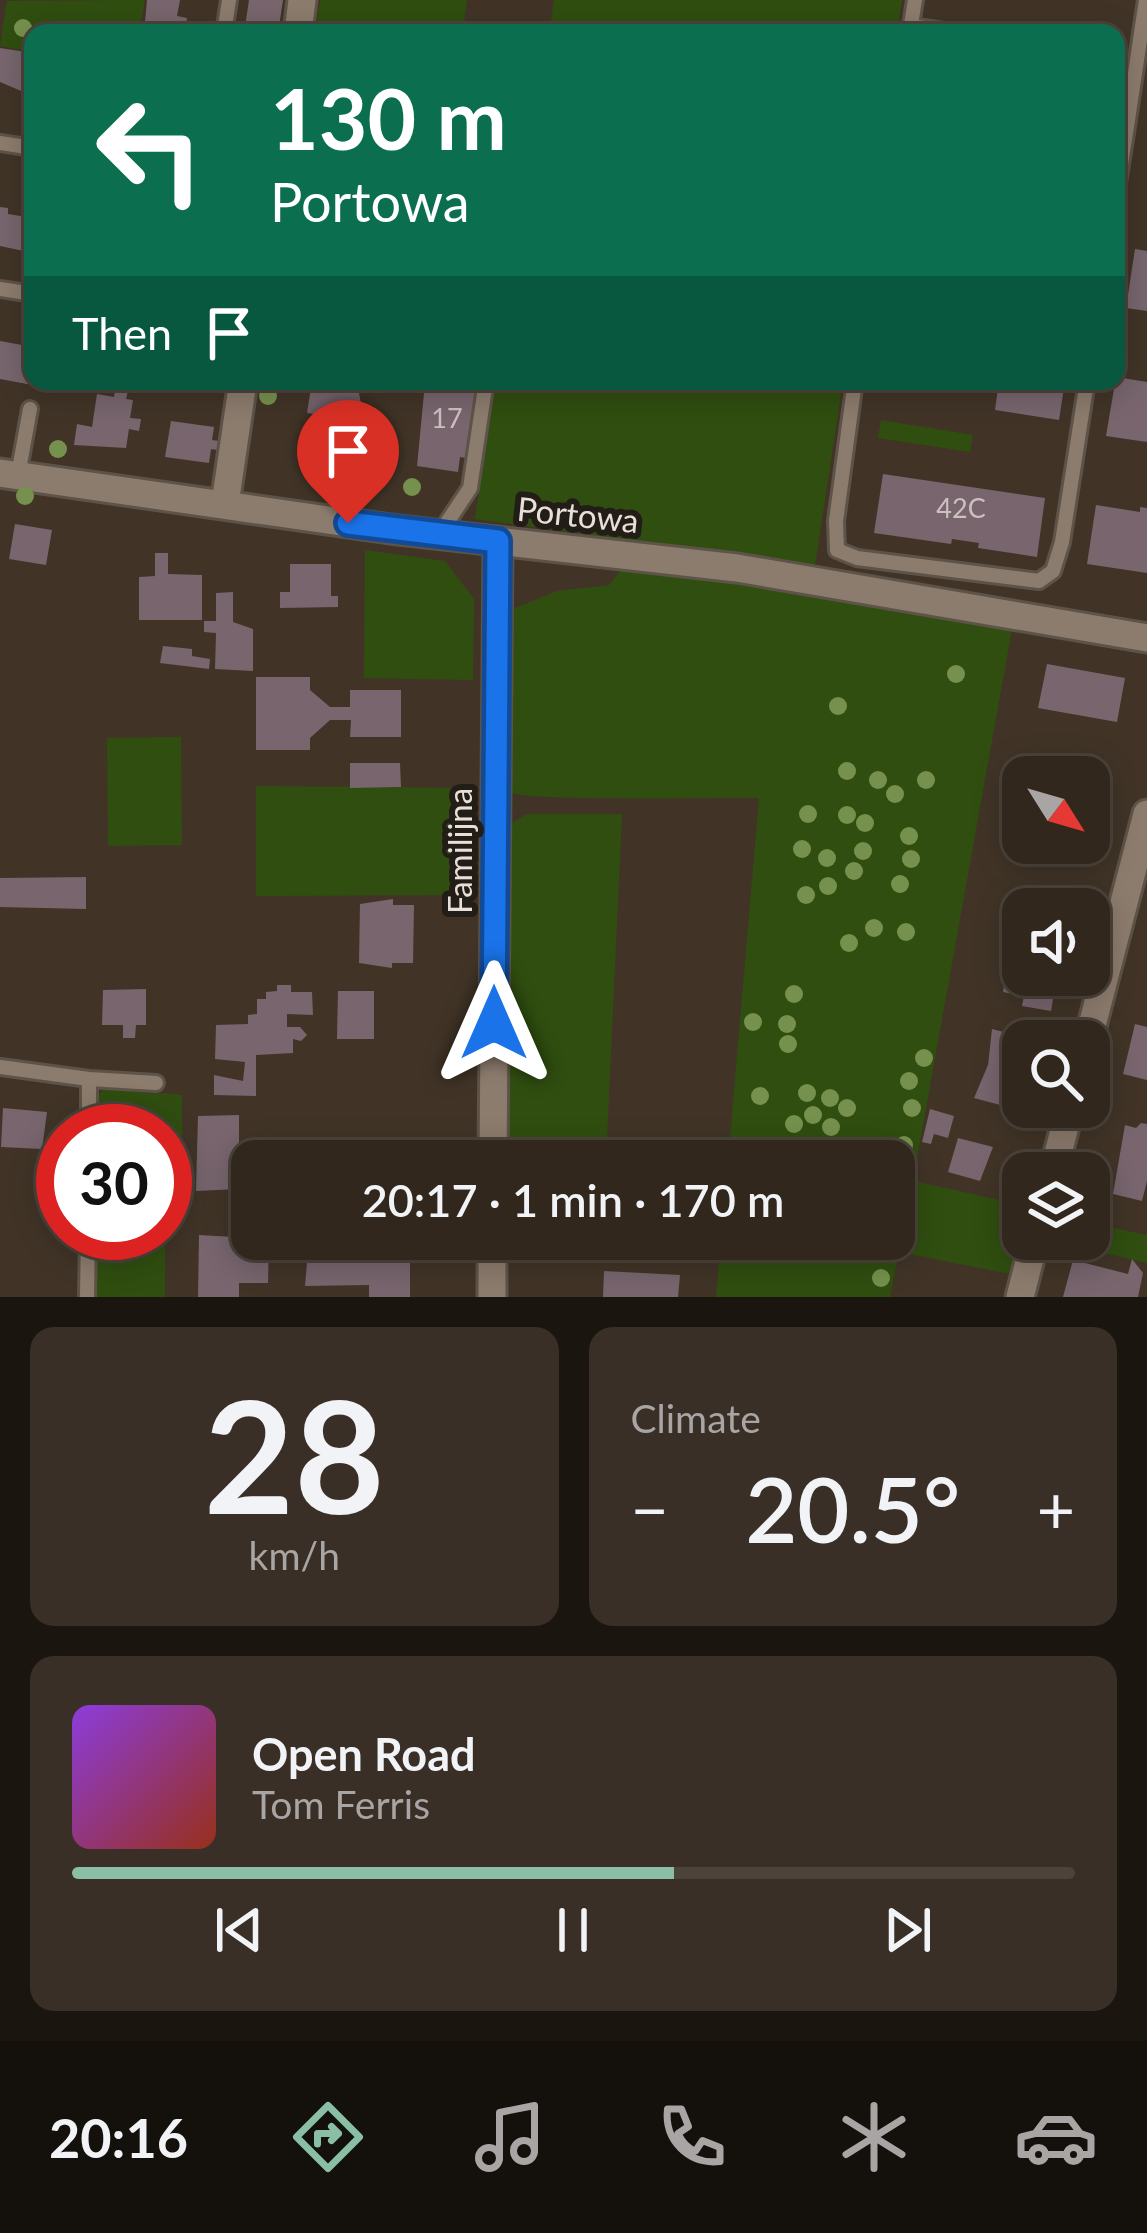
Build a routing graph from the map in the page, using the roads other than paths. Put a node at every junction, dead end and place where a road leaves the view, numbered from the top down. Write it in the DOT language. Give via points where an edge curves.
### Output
graph roads {
  1 [pos="1145,0"];
  2 [pos="1125,106"];
  3 [pos="242,390"];
  4 [pos="485,390"];
  5 [pos="855,390"];
  6 [pos="1086,390"];
  7 [pos="30,409"];
  8 [pos="9,474"];
  9 [pos="225,504"];
  10 [pos="448,521"];
  11 [pos="498,541"];
  12 [pos="1147,638"];
  13 [pos="1147,814"];
  14 [pos="1093,1020"];
  15 [pos="0,1066"];
  16 [pos="89,1079"];
  17 [pos="156,1083"];
  18 [pos="89,1104"];
  19 [pos="493,1140"];
  20 [pos="88,1260"];
  21 [pos="493,1260"];
  22 [pos="1030,1260"];
  23 [pos="87,1297"];
  24 [pos="492,1297"];
  25 [pos="1020,1297"];
  1 -- 2 [label="lane"];
  3 -- 9 [label="street"];
  4 -- 10 [label="lane" via="470,488"];
  5 -- 6 [label="lane" via="838,550 1039,581 1053,571 1061,542"];
  7 -- 8 [label="lane"];
  8 -- 9 [label="street, Portowa"];
  9 -- 11 [label="street, Portowa"];
  11 -- 12 [label="street, Portowa" via="736,568"];
  11 -- 19 [label="street, Familijna"];
  13 -- 14 [label="street"];
  15 -- 16 [label="lane"];
  16 -- 17 [label="lane"];
  16 -- 18 [label="lane"];
  20 -- 23 [label="lane"];
  21 -- 24 [label="street"];
  22 -- 25 [label="street"];
}
